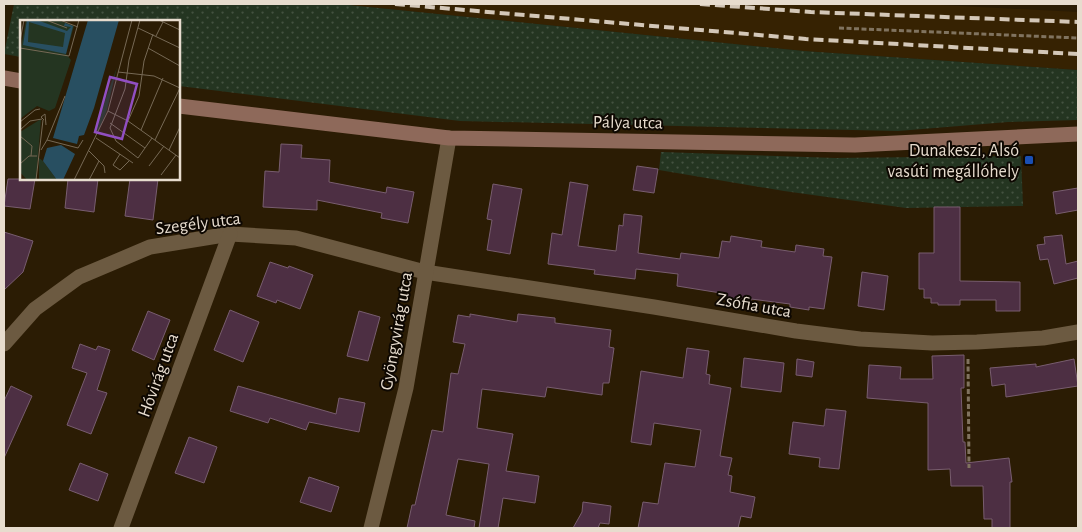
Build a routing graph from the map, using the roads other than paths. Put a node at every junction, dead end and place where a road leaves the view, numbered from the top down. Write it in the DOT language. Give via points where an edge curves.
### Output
graph roads {
  1 [pos="4,78"];
  2 [pos="20,81"];
  3 [pos="180,106"];
  4 [pos="1078,134"];
  5 [pos="449,138"];
  6 [pos="230,234"];
  7 [pos="425,272"];
  8 [pos="1078,332"];
  9 [pos="4,344"];
  10 [pos="121,528"];
  11 [pos="371,528"];
  1 -- 2 [label="street"];
  3 -- 5 [label="street, Pálya utca"];
  4 -- 5 [label="street, Pálya utca" via="855,145"];
  5 -- 7 [label="street, Gyöngyvirág utca"];
  6 -- 7 [label="street, Szegély utca" via="296,238"];
  6 -- 9 [label="street, Szegély utca" via="150,247 79,277 35,309"];
  6 -- 10 [label="street, Hóvirág utca"];
  7 -- 8 [label="street, Zsófia utca" via="860,339 968,342 1043,338"];
  7 -- 11 [label="street, Gyöngyvirág utca" via="406,388"];
}
